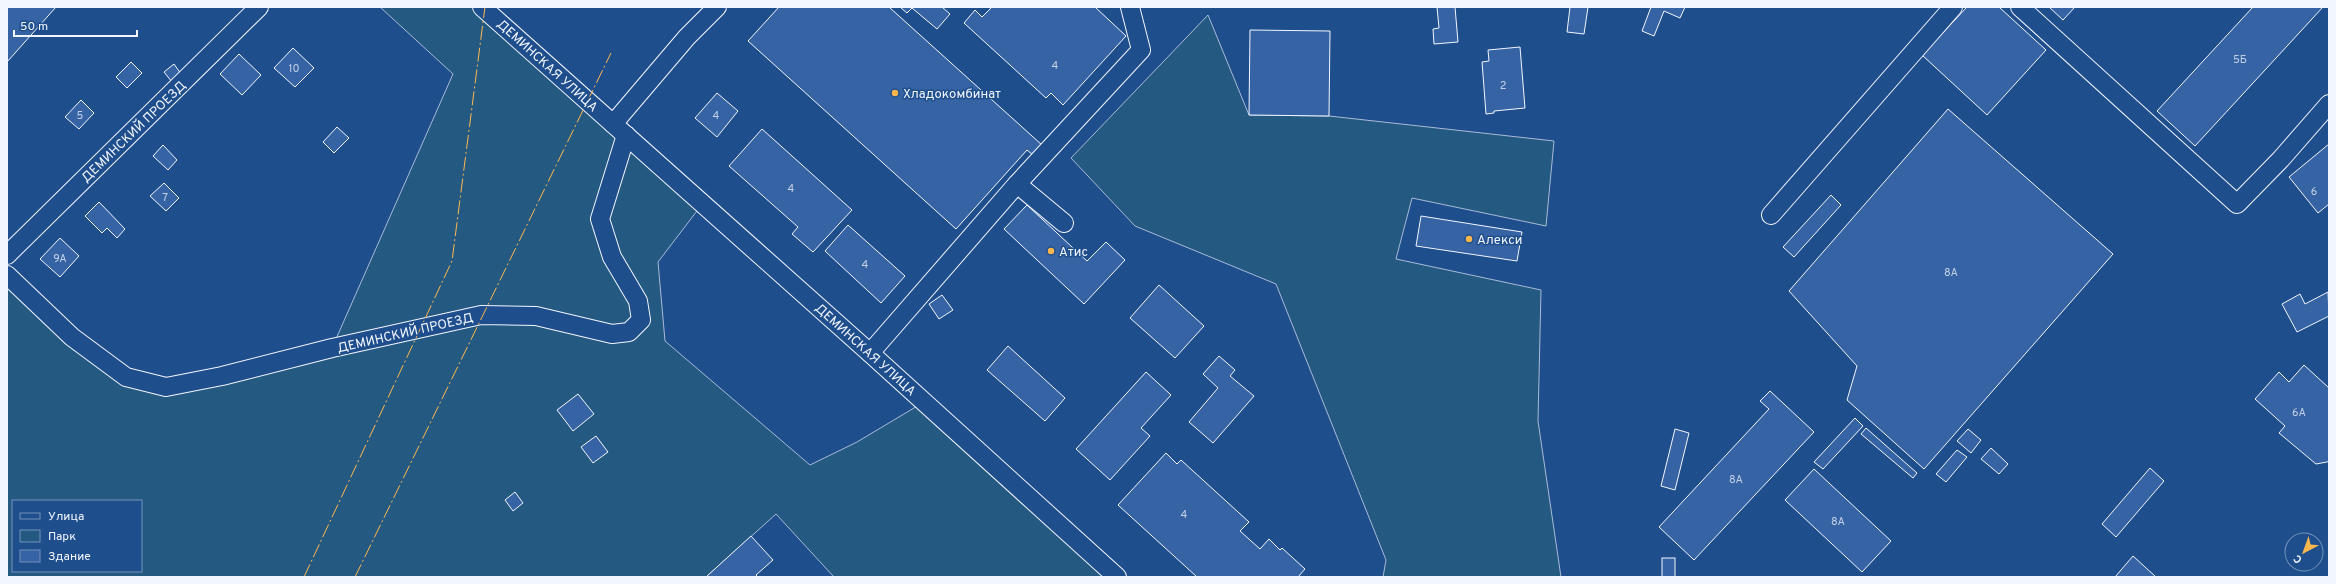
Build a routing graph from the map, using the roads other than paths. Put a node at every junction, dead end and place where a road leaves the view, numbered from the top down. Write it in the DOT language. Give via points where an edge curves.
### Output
graph roads {
  1 [pos="259,7"];
  2 [pos="482,7"];
  3 [pos="717,7"];
  4 [pos="1130,7"];
  5 [pos="1953,7"];
  6 [pos="2020,7"];
  7 [pos="2329,104"];
  8 [pos="619,129"];
  9 [pos="1017,184"];
  10 [pos="1771,215"];
  11 [pos="1064,223"];
  12 [pos="7,255"];
  13 [pos="7,275"];
  14 [pos="870,353"];
  15 [pos="1117,577"];
  1 -- 12 [label="street, ДЕМИНСКИЙ ПРОЕЗД"];
  2 -- 8 [label="street, ДЕМИНСКАЯ УЛИЦА"];
  3 -- 8 [label="street" via="687,37"];
  4 -- 9 [label="street" via="1141,50"];
  5 -- 10 [label="street"];
  6 -- 7 [label="street" via="2237,204"];
  8 -- 13 [label="street, ДЕМИНСКИЙ ПРОЕЗД" via="600,218 612,257 638,301 641,320 629,332 612,334 536,316 481,315 166,387 126,377 72,337"];
  8 -- 14 [label="street, ДЕМИНСКАЯ УЛИЦА"];
  9 -- 11 [label="street"];
  9 -- 14 [label="street"];
  14 -- 15 [label="street, ДЕМИНСКАЯ УЛИЦА"];
}
